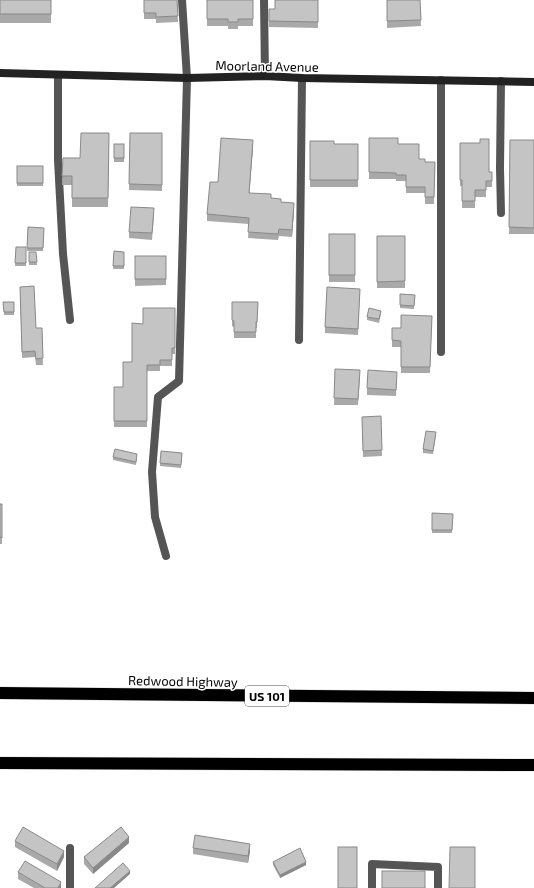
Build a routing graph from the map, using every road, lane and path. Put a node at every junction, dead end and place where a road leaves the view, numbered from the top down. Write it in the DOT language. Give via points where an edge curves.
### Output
graph roads {
  1 [pos="182,0"];
  2 [pos="264,0"];
  3 [pos="0,74"];
  4 [pos="58,75"];
  5 [pos="265,76"];
  6 [pos="187,78"];
  7 [pos="302,78"];
  8 [pos="441,80"];
  9 [pos="501,81"];
  10 [pos="534,82"];
  11 [pos="501,213"];
  12 [pos="70,320"];
  13 [pos="299,340"];
  14 [pos="441,352"];
  15 [pos="166,556"];
  16 [pos="0,693"];
  17 [pos="534,698"];
  18 [pos="0,763"];
  19 [pos="534,765"];
  20 [pos="70,848"];
  21 [pos="70,888"];
  22 [pos="372,888"];
  23 [pos="438,888"];
  1 -- 6 [label="street"];
  2 -- 5 [label="street"];
  3 -- 4 [label="street, Moorland Avenue"];
  4 -- 6 [label="street, Moorland Avenue"];
  4 -- 12 [label="street" via="61,223"];
  5 -- 6 [label="street, Moorland Avenue"];
  5 -- 7 [label="street, Moorland Avenue"];
  6 -- 15 [label="street" via="179,381 158,397 152,472 155,517"];
  7 -- 8 [label="street, Moorland Avenue"];
  7 -- 13 [label="street"];
  8 -- 9 [label="street, Moorland Avenue"];
  8 -- 14 [label="street"];
  9 -- 10 [label="street, Moorland Avenue"];
  9 -- 11 [label="street"];
  16 -- 17 [label="highway, Redwood Highway / US 101"];
  18 -- 19 [label="highway"];
  20 -- 21 [label="street"];
  22 -- 23 [label="street" via="372,864 438,867"];
}
